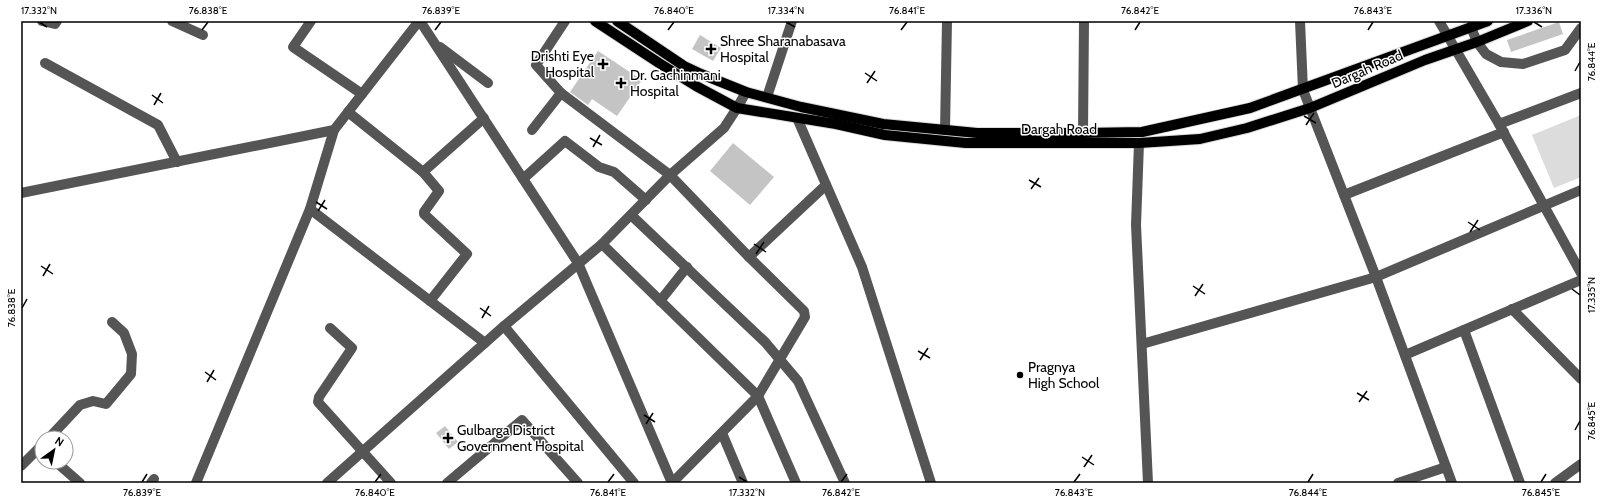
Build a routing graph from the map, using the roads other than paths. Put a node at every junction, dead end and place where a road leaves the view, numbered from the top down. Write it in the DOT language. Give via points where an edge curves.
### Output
graph roads {
  1 [pos="42,21"];
  2 [pos="57,21"];
  3 [pos="172,21"];
  4 [pos="311,21"];
  5 [pos="419,21"];
  6 [pos="565,21"];
  7 [pos="595,21"];
  8 [pos="618,21"];
  9 [pos="792,21"];
  10 [pos="947,21"];
  11 [pos="1084,21"];
  12 [pos="1300,21"];
  13 [pos="1439,21"];
  14 [pos="1488,21"];
  15 [pos="1528,21"];
  16 [pos="1471,27"];
  17 [pos="1581,28"];
  18 [pos="203,35"];
  19 [pos="1447,35"];
  20 [pos="434,42"];
  21 [pos="1477,42"];
  22 [pos="1455,50"];
  23 [pos="44,63"];
  24 [pos="488,83"];
  25 [pos="1303,90"];
  26 [pos="746,92"];
  27 [pos="561,93"];
  28 [pos="1581,93"];
  29 [pos="362,94"];
  30 [pos="767,97"];
  31 [pos="737,108"];
  32 [pos="1310,108"];
  33 [pos="348,112"];
  34 [pos="484,118"];
  35 [pos="797,118"];
  36 [pos="1501,128"];
  37 [pos="334,130"];
  38 [pos="532,130"];
  39 [pos="945,130"];
  40 [pos="1083,133"];
  41 [pos="1139,143"];
  42 [pos="177,162"];
  43 [pos="423,172"];
  44 [pos="670,175"];
  45 [pos="524,179"];
  46 [pos="826,185"];
  47 [pos="1581,190"];
  48 [pos="21,193"];
  49 [pos="1344,195"];
  50 [pos="646,200"];
  51 [pos="1544,206"];
  52 [pos="310,210"];
  53 [pos="631,215"];
  54 [pos="602,244"];
  55 [pos="749,256"];
  56 [pos="578,263"];
  57 [pos="687,267"];
  58 [pos="1581,273"];
  59 [pos="1376,277"];
  60 [pos="1581,280"];
  61 [pos="430,301"];
  62 [pos="660,301"];
  63 [pos="1512,309"];
  64 [pos="112,322"];
  65 [pos="504,326"];
  66 [pos="330,328"];
  67 [pos="1464,330"];
  68 [pos="485,343"];
  69 [pos="1142,344"];
  70 [pos="1405,355"];
  71 [pos="779,358"];
  72 [pos="1581,379"];
  73 [pos="758,396"];
  74 [pos="57,430"];
  75 [pos="722,433"];
  76 [pos="363,451"];
  77 [pos="34,458"];
  78 [pos="1581,464"];
  79 [pos="21,466"];
  80 [pos="1446,467"];
  81 [pos="65,470"];
  82 [pos="80,483"];
  83 [pos="196,483"];
  84 [pos="327,483"];
  85 [pos="391,483"];
  86 [pos="447,483"];
  87 [pos="578,483"];
  88 [pos="634,483"];
  89 [pos="672,483"];
  90 [pos="743,483"];
  91 [pos="796,483"];
  92 [pos="845,483"];
  93 [pos="931,483"];
  94 [pos="1148,483"];
  95 [pos="1398,483"];
  96 [pos="1452,483"];
  97 [pos="1520,483"];
  98 [pos="1555,483"];
  1 -- 2 [label="street" via="52,24"];
  3 -- 18 [label="street"];
  4 -- 29 [label="street" via="293,47"];
  5 -- 20 [label="street"];
  5 -- 29 [label="street"];
  6 -- 27 [label="street" via="536,65"];
  7 -- 31 [label="main road, Dargah Road" via="659,64"];
  8 -- 26 [label="main road, Dargah Road" via="684,66"];
  9 -- 30 [label="street"];
  10 -- 39 [label="street"];
  11 -- 40 [label="street"];
  12 -- 25 [label="street"];
  13 -- 19 [label="street"];
  14 -- 16 [label="main road, Dargah Road"];
  15 -- 21 [label="main road, Dargah Road"];
  16 -- 19 [label="main road, Dargah Road"];
  16 -- 21 [label="street"];
  17 -- 21 [label="street" via="1565,50 1523,64 1496,60 1486,54"];
  19 -- 22 [label="street"];
  19 -- 25 [label="main road, Dargah Road"];
  20 -- 24 [label="street"];
  20 -- 34 [label="street"];
  21 -- 22 [label="main road, Dargah Road"];
  22 -- 32 [label="main road, Dargah Road" via="1424,60"];
  22 -- 36 [label="street"];
  23 -- 42 [label="street" via="158,125"];
  25 -- 32 [label="street"];
  25 -- 40 [label="main road, Dargah Road" via="1250,108 1142,132"];
  26 -- 30 [label="main road, Dargah Road"];
  26 -- 31 [label="street"];
  27 -- 38 [label="street"];
  27 -- 44 [label="street"];
  28 -- 36 [label="street"];
  29 -- 33 [label="street"];
  30 -- 39 [label="main road, Dargah Road" via="801,107 883,124"];
  31 -- 35 [label="main road, Dargah Road"];
  31 -- 44 [label="street" via="724,128"];
  32 -- 41 [label="main road, Dargah Road" via="1247,128 1200,139"];
  32 -- 49 [label="street"];
  33 -- 37 [label="street"];
  33 -- 43 [label="street"];
  34 -- 43 [label="street"];
  34 -- 45 [label="street"];
  35 -- 41 [label="main road, Dargah Road" via="885,135 966,143"];
  35 -- 46 [label="street"];
  36 -- 49 [label="street"];
  36 -- 51 [label="street"];
  37 -- 42 [label="street"];
  37 -- 52 [label="street"];
  39 -- 40 [label="main road, Dargah Road" via="977,133"];
  41 -- 69 [label="street" via="1136,225"];
  42 -- 48 [label="street"];
  43 -- 61 [label="street" via="439,191 424,214 467,254"];
  44 -- 50 [label="street"];
  44 -- 55 [label="street"];
  45 -- 50 [label="street" via="565,141 599,167 614,172"];
  45 -- 56 [label="street"];
  46 -- 55 [label="street"];
  46 -- 93 [label="street" via="862,268"];
  47 -- 51 [label="street"];
  49 -- 59 [label="street"];
  50 -- 53 [label="street"];
  51 -- 58 [label="street"];
  51 -- 59 [label="street"];
  52 -- 61 [label="street"];
  52 -- 83 [label="street"];
  53 -- 54 [label="street"];
  53 -- 57 [label="street"];
  54 -- 56 [label="street"];
  54 -- 62 [label="street"];
  55 -- 71 [label="street" via="805,313"];
  56 -- 65 [label="street"];
  56 -- 89 [label="street"];
  57 -- 62 [label="street"];
  57 -- 71 [label="street" via="766,342"];
  59 -- 69 [label="street"];
  59 -- 70 [label="street"];
  60 -- 63 [label="street"];
  61 -- 68 [label="street"];
  62 -- 73 [label="street"];
  63 -- 67 [label="street"];
  63 -- 72 [label="street"];
  64 -- 74 [label="street" via="124,333 132,354 131,374 106,404 93,401 80,405"];
  65 -- 68 [label="street"];
  65 -- 88 [label="street"];
  66 -- 76 [label="street" via="352,348 318,402"];
  67 -- 70 [label="street"];
  67 -- 97 [label="street"];
  68 -- 76 [label="street"];
  69 -- 94 [label="street"];
  70 -- 80 [label="street"];
  71 -- 73 [label="street"];
  71 -- 92 [label="street" via="798,381"];
  73 -- 75 [label="street"];
  73 -- 91 [label="street"];
  75 -- 89 [label="street"];
  75 -- 90 [label="street"];
  76 -- 84 [label="street"];
  76 -- 85 [label="street"];
  77 -- 79 [label="street"];
  78 -- 98 [label="street"];
  80 -- 95 [label="street"];
  80 -- 96 [label="street"];
  81 -- 82 [label="street"];
  86 -- 87 [label="street" via="522,420"];
}
